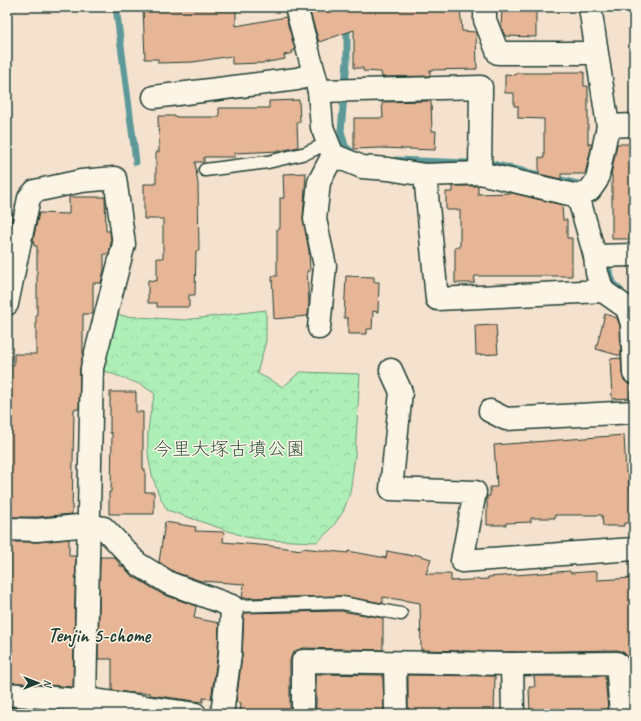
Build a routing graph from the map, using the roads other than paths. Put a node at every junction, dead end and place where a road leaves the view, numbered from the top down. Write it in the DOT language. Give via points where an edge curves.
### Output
graph roads {
  1 [pos="296,7"];
  2 [pos="485,7"];
  3 [pos="590,7"];
  4 [pos="596,53"];
  5 [pos="316,83"];
  6 [pos="154,97"];
  7 [pos="608,126"];
  8 [pos="634,126"];
  9 [pos="330,149"];
  10 [pos="205,170"];
  11 [pos="480,173"];
  12 [pos="425,175"];
  13 [pos="578,196"];
  14 [pos="634,255"];
  15 [pos="595,256"];
  16 [pos="603,291"];
  17 [pos="7,304"];
  18 [pos="319,328"];
  19 [pos="391,370"];
  20 [pos="634,373"];
  21 [pos="490,411"];
  22 [pos="634,412"];
  23 [pos="89,525"];
  24 [pos="7,530"];
  25 [pos="634,549"];
  26 [pos="232,606"];
  27 [pos="401,614"];
  28 [pos="395,662"];
  29 [pos="512,664"];
  30 [pos="7,694"];
  31 [pos="79,704"];
  32 [pos="195,714"];
  33 [pos="222,714"];
  34 [pos="303,714"];
  35 [pos="396,714"];
  36 [pos="513,714"];
  37 [pos="621,714"];
  1 -- 5 [label="street"];
  2 -- 4 [label="street" via="486,20 498,53"];
  3 -- 4 [label="street"];
  4 -- 7 [label="street"];
  5 -- 6 [label="street" via="298,79"];
  5 -- 9 [label="street" via="322,127"];
  5 -- 11 [label="street" via="481,87"];
  7 -- 8 [label="street"];
  7 -- 13 [label="street" via="597,180 590,190"];
  9 -- 10 [label="lane" via="268,162"];
  9 -- 12 [label="street" via="362,167 388,168"];
  9 -- 18 [label="street" via="319,182 315,219 325,266"];
  11 -- 12 [label="street"];
  11 -- 13 [label="street"];
  12 -- 16 [label="street" via="438,299"];
  13 -- 15 [label="street"];
  14 -- 15 [label="street"];
  15 -- 16 [label="street"];
  16 -- 20 [label="street" via="627,308 632,324"];
  17 -- 23 [label="street" via="29,198 35,191 81,181 115,178 124,244 92,368"];
  19 -- 25 [label="street" via="401,392 391,489 475,492 462,561"];
  21 -- 22 [label="street" via="506,419"];
  23 -- 24 [label="street"];
  23 -- 26 [label="street" via="104,528 138,564 169,583"];
  23 -- 31 [label="street"];
  26 -- 27 [label="lane" via="342,603"];
  26 -- 33 [label="street" via="230,654"];
  28 -- 29 [label="street"];
  28 -- 34 [label="street" via="303,661"];
  28 -- 35 [label="street"];
  29 -- 36 [label="street"];
  29 -- 37 [label="street" via="617,662"];
  30 -- 31 [label="street"];
  31 -- 32 [label="street"];
}
